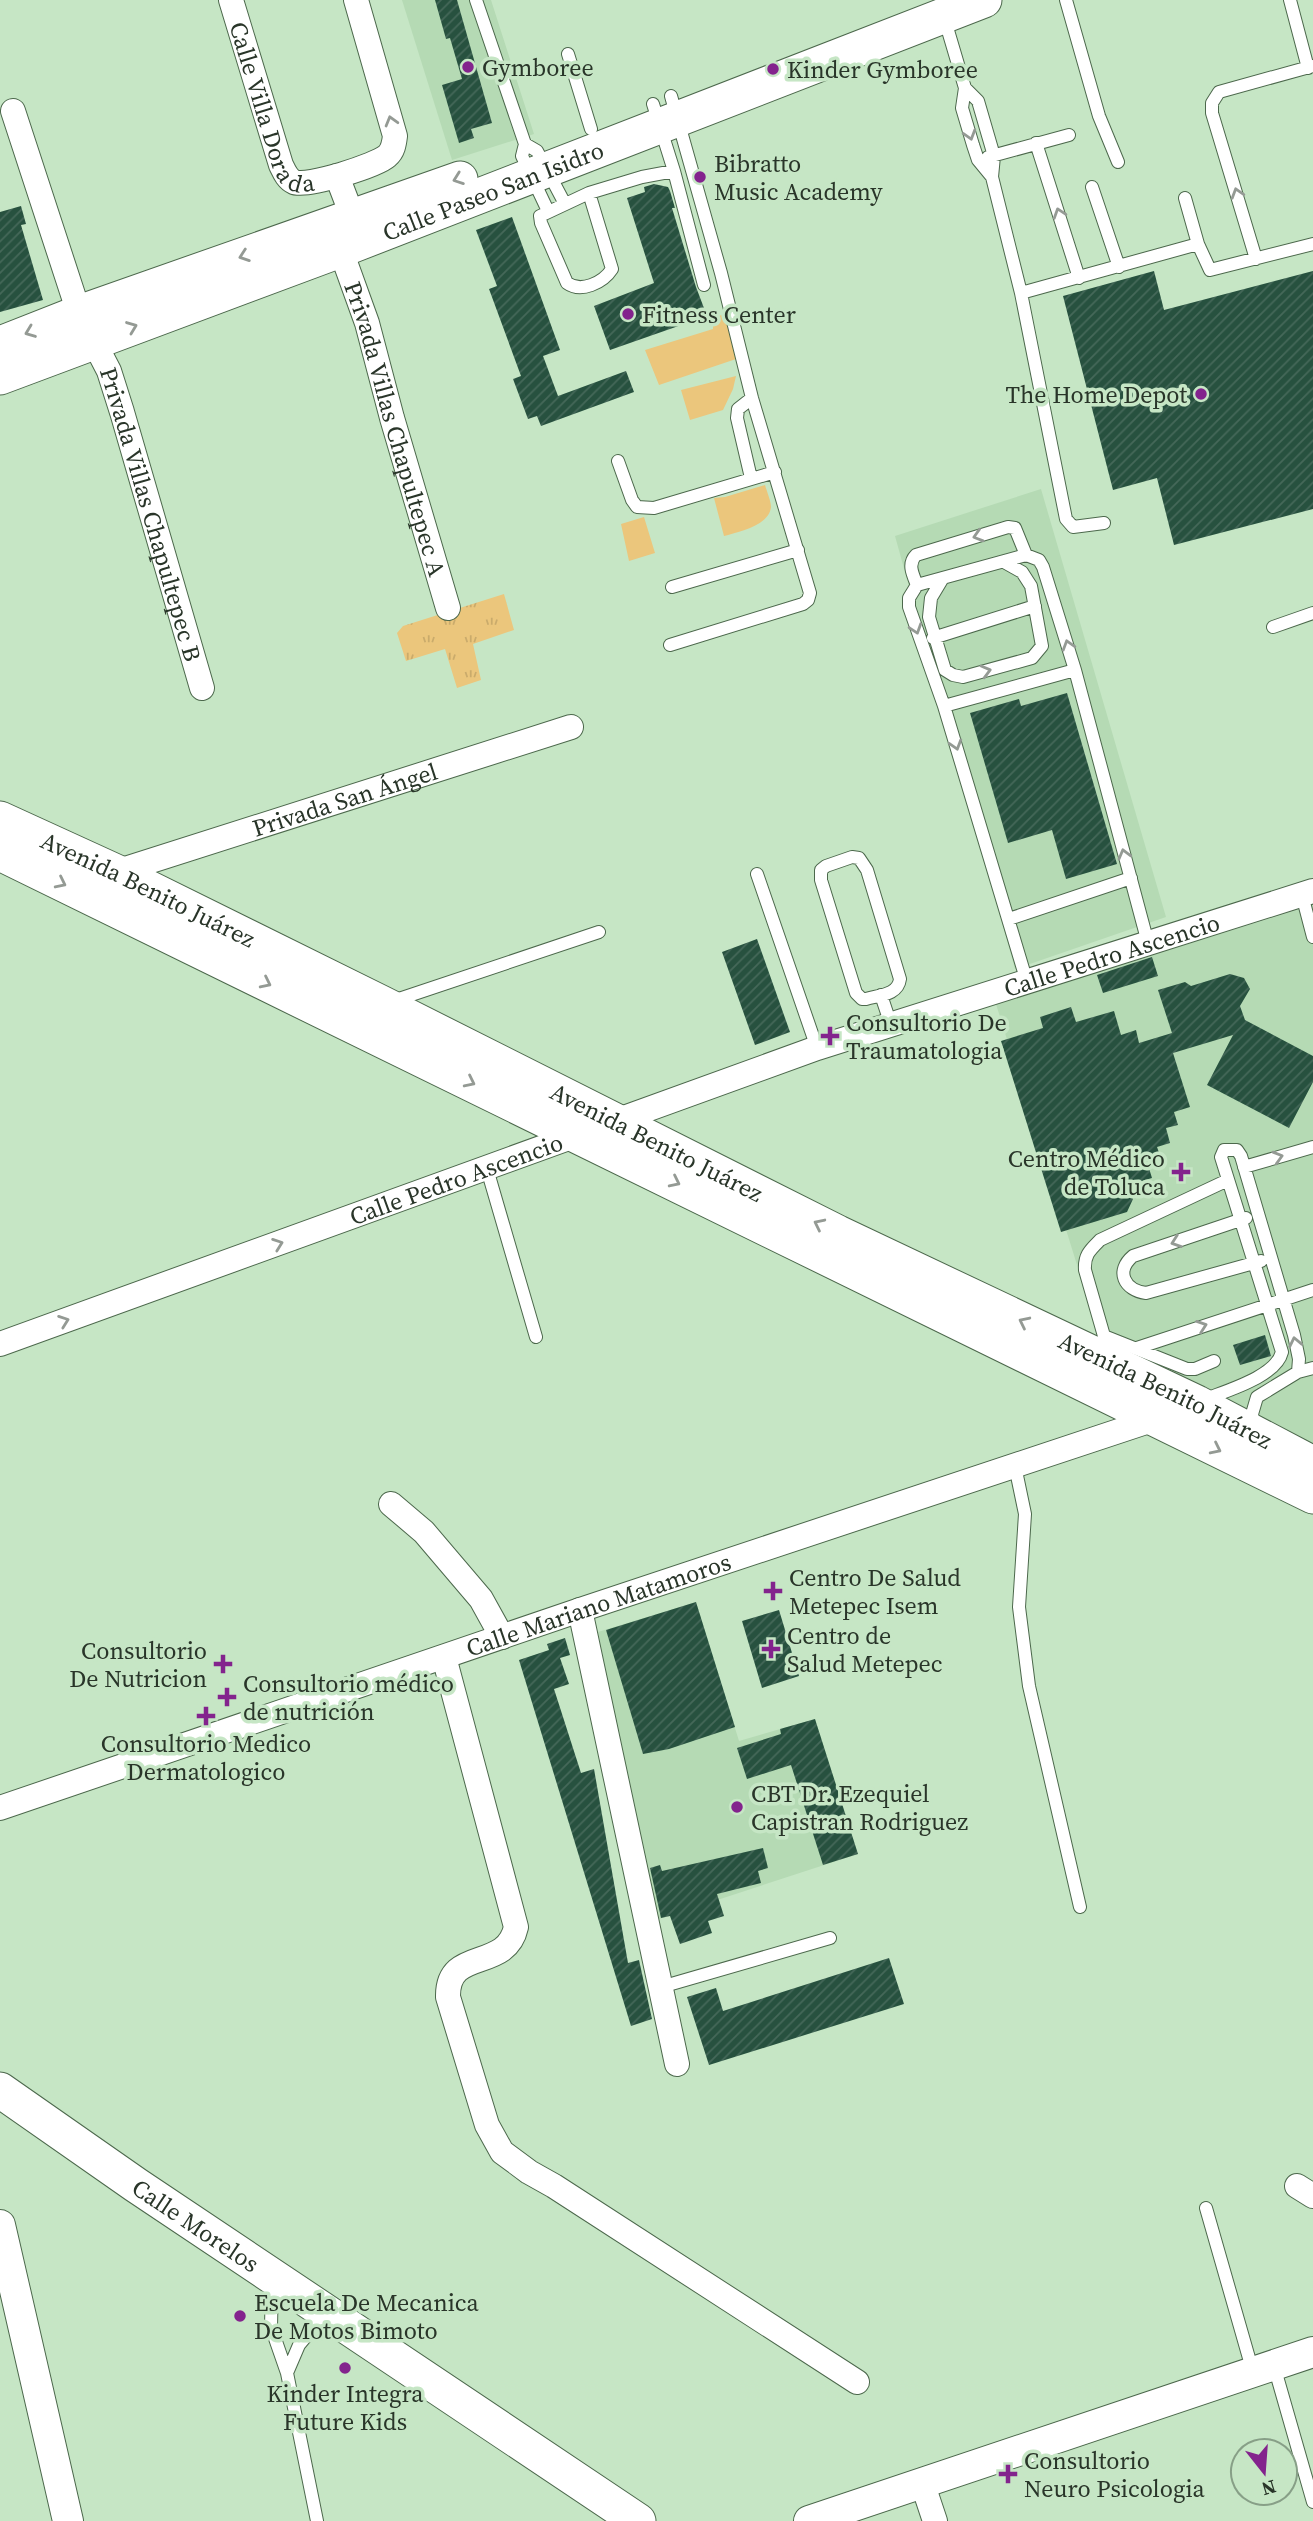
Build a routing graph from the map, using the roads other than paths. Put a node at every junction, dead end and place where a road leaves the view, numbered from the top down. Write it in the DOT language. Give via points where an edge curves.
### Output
graph roads {
  1 [pos="231,0"];
  2 [pos="356,0"];
  3 [pos="475,0"];
  4 [pos="984,0"];
  5 [pos="1066,0"];
  6 [pos="1290,0"];
  7 [pos="939,5"];
  8 [pos="568,54"];
  9 [pos="1311,67"];
  10 [pos="965,88"];
  11 [pos="13,111"];
  12 [pos="665,111"];
  13 [pos="592,128"];
  14 [pos="1069,135"];
  15 [pos="1036,143"];
  16 [pos="994,156"];
  17 [pos="533,159"];
  18 [pos="978,160"];
  19 [pos="1118,162"];
  20 [pos="674,171"];
  21 [pos="337,176"];
  22 [pos="992,177"];
  23 [pos="1092,187"];
  24 [pos="589,193"];
  25 [pos="1185,198"];
  26 [pos="565,204"];
  27 [pos="548,211"];
  28 [pos="347,234"];
  29 [pos="1198,244"];
  30 [pos="1313,244"];
  31 [pos="1256,259"];
  32 [pos="1119,267"];
  33 [pos="1079,278"];
  34 [pos="704,285"];
  35 [pos="1021,293"];
  36 [pos="86,327"];
  37 [pos="0,344"];
  38 [pos="0,377"];
  39 [pos="752,398"];
  40 [pos="618,461"];
  41 [pos="775,472"];
  42 [pos="751,478"];
  43 [pos="1104,523"];
  44 [pos="798,550"];
  45 [pos="1026,555"];
  46 [pos="1004,562"];
  47 [pos="943,578"];
  48 [pos="917,585"];
  49 [pos="672,587"];
  50 [pos="1035,606"];
  51 [pos="448,608"];
  52 [pos="1313,613"];
  53 [pos="1272,627"];
  54 [pos="933,638"];
  55 [pos="670,645"];
  56 [pos="1075,670"];
  57 [pos="202,688"];
  58 [pos="944,706"];
  59 [pos="571,727"];
  60 [pos="6,836"];
  61 [pos="116,872"];
  62 [pos="757,874"];
  63 [pos="1131,878"];
  64 [pos="1307,893"];
  65 [pos="1009,919"];
  66 [pos="599,932"];
  67 [pos="1313,937"];
  68 [pos="1148,943"];
  69 [pos="1027,982"];
  70 [pos="881,995"];
  71 [pos="383,1004"];
  72 [pos="891,1025"];
  73 [pos="817,1048"];
  74 [pos="614,1122"];
  75 [pos="580,1136"];
  76 [pos="1313,1147"];
  77 [pos="1244,1167"];
  78 [pos="487,1169"];
  79 [pos="1228,1180"];
  80 [pos="1258,1215"];
  81 [pos="1241,1220"];
  82 [pos="1271,1257"];
  83 [pos="1254,1263"];
  84 [pos="1312,1292"];
  85 [pos="1284,1300"];
  86 [pos="1268,1304"];
  87 [pos="536,1338"];
  88 [pos="0,1344"];
  89 [pos="1101,1347"];
  90 [pos="1137,1348"];
  91 [pos="1214,1361"];
  92 [pos="1313,1368"];
  93 [pos="1298,1372"];
  94 [pos="1197,1403"];
  95 [pos="1154,1419"];
  96 [pos="1255,1435"];
  97 [pos="1313,1464"];
  98 [pos="1015,1466"];
  99 [pos="1313,1496"];
  100 [pos="391,1504"];
  101 [pos="580,1610"];
  102 [pos="502,1637"];
  103 [pos="444,1657"];
  104 [pos="0,1808"];
  105 [pos="1080,1907"];
  106 [pos="830,1938"];
  107 [pos="661,1987"];
  108 [pos="677,2064"];
  109 [pos="0,2090"];
  110 [pos="1206,2208"];
  111 [pos="0,2225"];
  112 [pos="272,2276"];
  113 [pos="326,2313"];
  114 [pos="1313,2352"];
  115 [pos="1263,2369"];
  116 [pos="287,2373"];
  117 [pos="857,2382"];
  118 [pos="922,2482"];
  119 [pos="1313,2502"];
  120 [pos="68,2521"];
  121 [pos="317,2521"];
  122 [pos="638,2521"];
  123 [pos="809,2521"];
  124 [pos="935,2521"];
  1 -- 21 [label="street, Calle Villa Dorada" via="286,175 305,184"];
  21 -- 2 [label="street, Calle Villa Dorada, one-way" via="386,158 395,136"];
  3 -- 17 [label="lane"];
  4 -- 7 [label="main road, Calle Paseo San Isidro"];
  5 -- 19 [label="lane" via="1099,116"];
  6 -- 9 [label="lane"];
  7 -- 10 [label="lane"];
  7 -- 12 [label="main road, Calle Paseo San Isidro"];
  8 -- 13 [label="lane"];
  31 -- 9 [label="lane, one-way" via="1213,103 1219,92"];
  10 -- 16 [label="lane" via="978,102"];
  10 -- 18 [label="lane, one-way" via="962,108"];
  11 -- 36 [label="street, Privada Villas Chapultepec B"];
  12 -- 13 [label="main road, Calle Paseo San Isidro"];
  12 -- 17 [label="main road, Calle Paseo San Isidro"];
  12 -- 20 [label="lane"];
  12 -- 39 [label="lane" via="721,273"];
  13 -- 17 [label="main road, Calle Paseo San Isidro"];
  14 -- 15 [label="lane"];
  15 -- 16 [label="lane"];
  33 -- 15 [label="lane, one-way"];
  16 -- 18 [label="lane"];
  16 -- 22 [label="lane"];
  17 -- 26 [label="lane"];
  17 -- 27 [label="lane"];
  17 -- 28 [label="main road, Calle Paseo San Isidro"];
  18 -- 22 [label="lane"];
  20 -- 24 [label="lane"];
  20 -- 34 [label="lane"];
  21 -- 28 [label="street, Calle Villa Dorada"];
  22 -- 35 [label="lane"];
  23 -- 32 [label="lane"];
  24 -- 26 [label="lane"];
  24 -- 27 [label="lane" via="612,269 605,278 584,288 567,283 541,223 541,214"];
  25 -- 29 [label="lane"];
  26 -- 27 [label="lane"];
  28 -- 36 [label="main road, Calle Paseo San Isidro"];
  28 -- 51 [label="street, Privada Villas Chapultepec A" via="392,418"];
  29 -- 31 [label="lane" via="1210,270"];
  29 -- 32 [label="lane"];
  30 -- 31 [label="lane"];
  32 -- 33 [label="lane"];
  33 -- 35 [label="lane"];
  35 -- 43 [label="lane" via="1066,519 1073,527"];
  36 -- 37 [label="main road, Calle Paseo San Isidro, one-way"];
  36 -- 38 [label="main road, Calle Paseo San Isidro"];
  36 -- 57 [label="street, Privada Villas Chapultepec B" via="109,371"];
  39 -- 41 [label="lane"];
  39 -- 42 [label="lane" via="742,404 737,418"];
  40 -- 42 [label="lane" via="632,500 644,509"];
  41 -- 42 [label="lane"];
  41 -- 44 [label="lane"];
  44 -- 49 [label="lane"];
  44 -- 55 [label="lane" via="810,593 803,604"];
  45 -- 46 [label="lane"];
  45 -- 48 [label="lane, one-way" via="1015,528 1008,527 916,555 911,567"];
  56 -- 45 [label="lane, one-way" via="1044,567 1040,560"];
  46 -- 47 [label="lane"];
  46 -- 50 [label="lane" via="1027,577"];
  47 -- 48 [label="lane"];
  47 -- 54 [label="lane" via="929,607"];
  48 -- 58 [label="lane, one-way" via="909,607"];
  50 -- 54 [label="lane"];
  54 -- 50 [label="lane, one-way" via="945,670 953,676 1032,658 1042,646"];
  52 -- 53 [label="lane"];
  56 -- 58 [label="lane"];
  63 -- 56 [label="lane, one-way"];
  58 -- 65 [label="lane, one-way"];
  59 -- 61 [label="street, Privada San Ángel"];
  60 -- 61 [label="main road, Avenida Benito Juárez"];
  60 -- 75 [label="main road, Avenida Benito Juárez, one-way"];
  61 -- 71 [label="main road, Avenida Benito Juárez"];
  62 -- 73 [label="lane"];
  63 -- 65 [label="lane"];
  63 -- 68 [label="lane"];
  64 -- 67 [label="lane"];
  64 -- 68 [label="street, Calle Pedro Ascencio"];
  65 -- 69 [label="lane"];
  66 -- 71 [label="lane"];
  68 -- 69 [label="street, Calle Pedro Ascencio"];
  69 -- 72 [label="street, Calle Pedro Ascencio"];
  70 -- 70 [label="lane" via="897,989 900,979 867,870 859,858 852,857 826,866 821,880 856,993 862,999"];
  70 -- 72 [label="lane"];
  71 -- 74 [label="main road, Avenida Benito Juárez"];
  72 -- 73 [label="street, Calle Pedro Ascencio"];
  73 -- 74 [label="street, Calle Pedro Ascencio"];
  74 -- 75 [label="street, Calle Pedro Ascencio"];
  89 -- 74 [label="main road, Avenida Benito Juárez, one-way" via="838,1234"];
  75 -- 78 [label="street, Calle Pedro Ascencio"];
  75 -- 95 [label="main road, Avenida Benito Juárez, one-way"];
  77 -- 76 [label="lane, one-way"];
  77 -- 79 [label="lane" via="1237,1150 1224,1150 1221,1157"];
  77 -- 80 [label="lane"];
  78 -- 87 [label="lane"];
  88 -- 78 [label="street, Calle Pedro Ascencio, one-way"];
  79 -- 81 [label="lane"];
  79 -- 89 [label="lane" via="1100,1240 1090,1250 1084,1259 1085,1270"];
  80 -- 81 [label="lane"];
  80 -- 82 [label="lane"];
  81 -- 83 [label="lane"];
  81 -- 83 [label="lane, one-way" via="1133,1256 1123,1272 1126,1285 1146,1293"];
  82 -- 83 [label="lane"];
  82 -- 85 [label="lane"];
  83 -- 86 [label="lane"];
  84 -- 85 [label="lane"];
  85 -- 86 [label="lane"];
  93 -- 85 [label="lane, one-way"];
  90 -- 86 [label="lane, one-way"];
  86 -- 94 [label="lane" via="1281,1345 1280,1360 1261,1376"];
  89 -- 90 [label="lane"];
  89 -- 94 [label="main road, Avenida Benito Juárez"];
  90 -- 91 [label="lane" via="1187,1369"];
  92 -- 93 [label="lane"];
  93 -- 96 [label="lane" via="1257,1397 1252,1414"];
  94 -- 95 [label="street, Calle Mariano Matamoros"];
  94 -- 96 [label="main road, Avenida Benito Juárez"];
  95 -- 98 [label="street, Calle Mariano Matamoros"];
  95 -- 99 [label="main road, Avenida Benito Juárez, one-way"];
  96 -- 97 [label="main road, Avenida Benito Juárez"];
  98 -- 101 [label="street, Calle Mariano Matamoros"];
  98 -- 105 [label="lane" via="1025,1514 1019,1607 1029,1686"];
  100 -- 102 [label="street" via="424,1532 481,1599"];
  101 -- 102 [label="street, Calle Mariano Matamoros"];
  101 -- 107 [label="street"];
  102 -- 103 [label="street, Calle Mariano Matamoros"];
  103 -- 104 [label="street, Calle Mariano Matamoros"];
  103 -- 117 [label="street" via="516,1927 508,1947 466,1964 452,1974 448,1985 487,2125 502,2152"];
  106 -- 107 [label="lane"];
  107 -- 108 [label="street"];
  109 -- 112 [label="main road, Calle Morelos"];
  110 -- 115 [label="lane"];
  111 -- 120 [label="street"];
  112 -- 113 [label="main road, Calle Morelos"];
  112 -- 116 [label="lane" via="271,2327"];
  113 -- 116 [label="lane" via="299,2344"];
  113 -- 122 [label="main road, Calle Morelos"];
  114 -- 115 [label="street"];
  115 -- 118 [label="street"];
  115 -- 119 [label="lane"];
  116 -- 121 [label="lane"];
  118 -- 123 [label="street"];
  118 -- 124 [label="street"];
}
